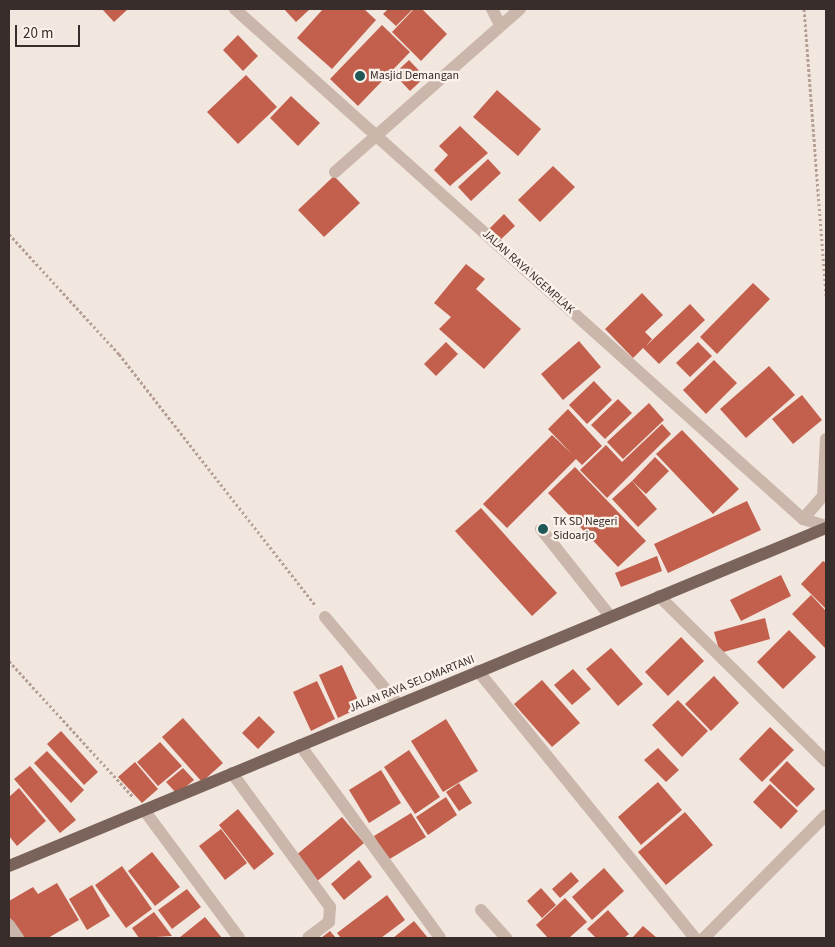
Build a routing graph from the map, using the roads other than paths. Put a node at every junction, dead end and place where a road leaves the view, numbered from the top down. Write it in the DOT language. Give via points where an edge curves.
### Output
graph roads {
  1 [pos="235,9"];
  2 [pos="492,9"];
  3 [pos="520,9"];
  4 [pos="499,23"];
  5 [pos="375,133"];
  6 [pos="335,172"];
  7 [pos="826,439"];
  8 [pos="803,519"];
  9 [pos="826,527"];
  10 [pos="541,529"];
  11 [pos="659,596"];
  12 [pos="610,616"];
  13 [pos="325,617"];
  14 [pos="478,671"];
  15 [pos="398,704"];
  16 [pos="300,745"];
  17 [pos="826,761"];
  18 [pos="232,773"];
  19 [pos="144,810"];
  20 [pos="826,815"];
  21 [pos="9,866"];
  22 [pos="482,910"];
  23 [pos="9,925"];
  24 [pos="18,938"];
  25 [pos="239,938"];
  26 [pos="308,938"];
  27 [pos="440,938"];
  28 [pos="506,938"];
  29 [pos="695,938"];
  30 [pos="704,938"];
  1 -- 5 [label="street, JALAN RAYA NGEMPLAK"];
  2 -- 4 [label="street"];
  3 -- 4 [label="street"];
  4 -- 5 [label="street"];
  5 -- 6 [label="street"];
  5 -- 8 [label="street, JALAN RAYA NGEMPLAK"];
  7 -- 8 [label="street" via="823,496"];
  8 -- 9 [label="street, JALAN RAYA NGEMPLAK"];
  9 -- 11 [label="main road, JALAN RAYA SELOMARTANI"];
  10 -- 12 [label="street"];
  11 -- 12 [label="main road, JALAN RAYA SELOMARTANI"];
  11 -- 17 [label="street"];
  12 -- 14 [label="main road, JALAN RAYA SELOMARTANI"];
  13 -- 15 [label="street"];
  14 -- 15 [label="main road, JALAN RAYA SELOMARTANI"];
  14 -- 29 [label="street"];
  15 -- 16 [label="main road, JALAN RAYA SELOMARTANI"];
  16 -- 18 [label="main road, JALAN RAYA SELOMARTANI"];
  16 -- 27 [label="street"];
  18 -- 19 [label="main road, JALAN RAYA SELOMARTANI"];
  18 -- 26 [label="street" via="330,907 329,922"];
  19 -- 21 [label="main road, JALAN RAYA SELOMARTANI"];
  19 -- 25 [label="street"];
  20 -- 30 [label="street"];
  22 -- 28 [label="street"];
  23 -- 24 [label="street"];
}
